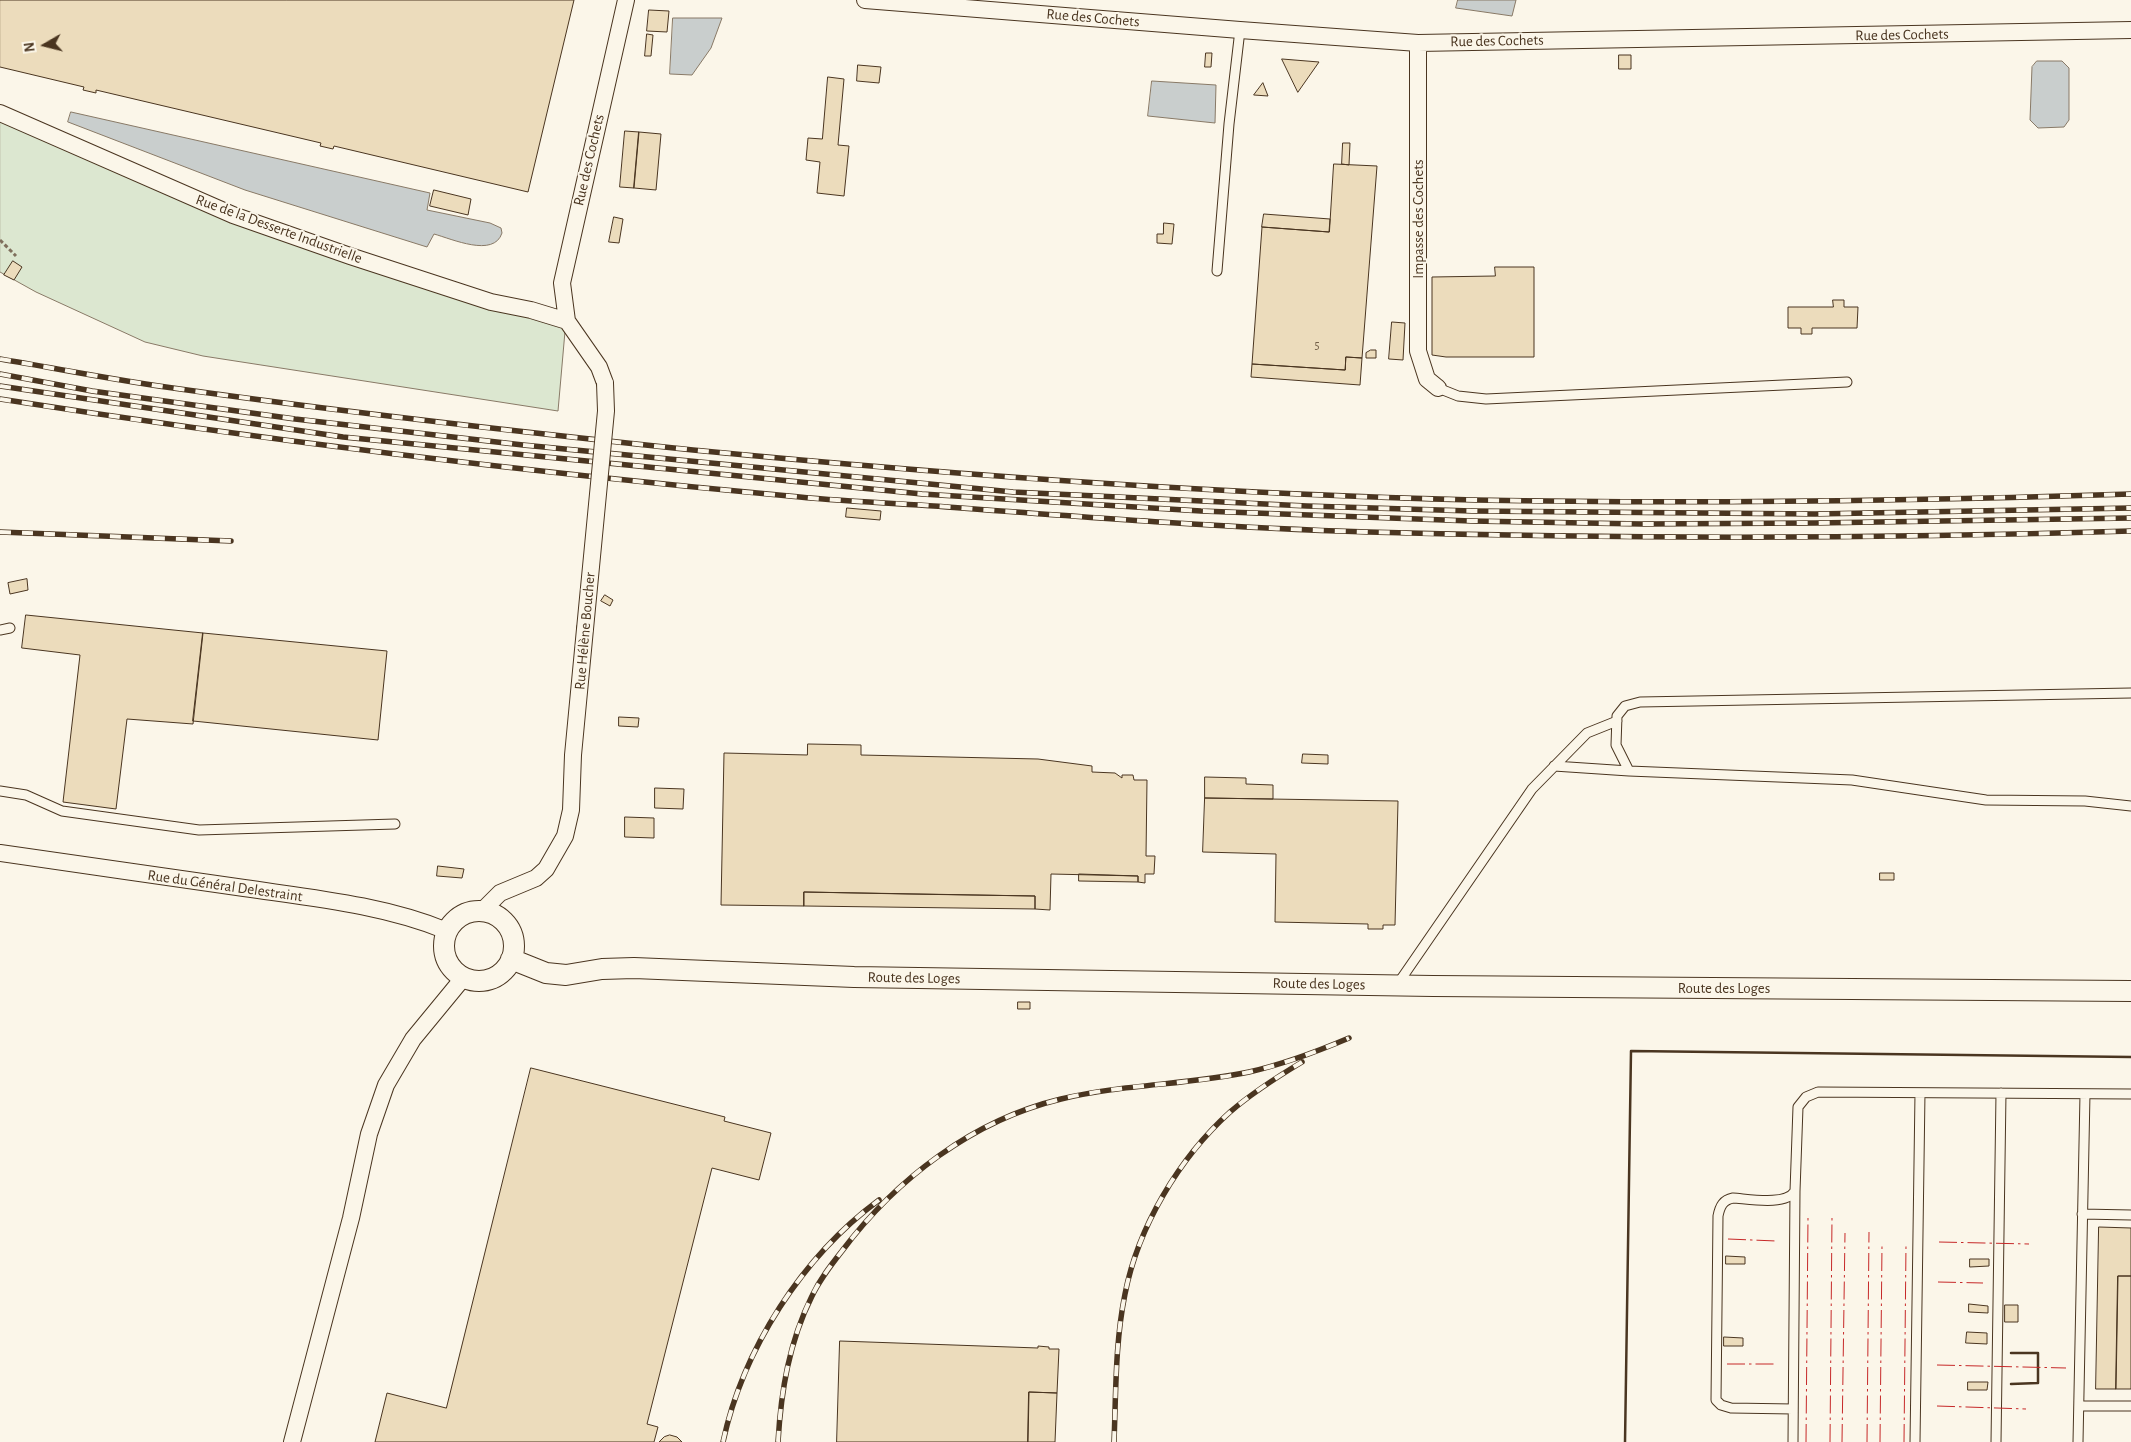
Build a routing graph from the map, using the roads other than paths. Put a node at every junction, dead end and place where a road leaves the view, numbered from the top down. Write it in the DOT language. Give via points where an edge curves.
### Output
graph roads {
  1 [pos="626,0"];
  2 [pos="865,0"];
  3 [pos="1240,30"];
  4 [pos="2131,30"];
  5 [pos="1418,42"];
  6 [pos="0,113"];
  7 [pos="1217,271"];
  8 [pos="567,321"];
  9 [pos="1848,382"];
  10 [pos="1438,388"];
  11 [pos="10,628"];
  12 [pos="0,630"];
  13 [pos="2131,693"];
  14 [pos="1617,721"];
  15 [pos="1554,766"];
  16 [pos="1629,771"];
  17 [pos="0,791"];
  18 [pos="2131,806"];
  19 [pos="395,824"];
  20 [pos="0,853"];
  21 [pos="482,911"];
  22 [pos="447,931"];
  23 [pos="511,959"];
  24 [pos="464,977"];
  25 [pos="1396,985"];
  26 [pos="2131,991"];
  27 [pos="1920,1093"];
  28 [pos="2001,1093"];
  29 [pos="2085,1094"];
  30 [pos="2131,1094"];
  31 [pos="1795,1191"];
  32 [pos="2082,1214"];
  33 [pos="2131,1215"];
  34 [pos="2079,1406"];
  35 [pos="2131,1406"];
  36 [pos="1794,1410"];
  37 [pos="292,1442"];
  38 [pos="1793,1442"];
  39 [pos="1916,1442"];
  40 [pos="1996,1442"];
  41 [pos="2078,1442"];
  1 -- 8 [label="street, Rue des Cochets" via="562,283"];
  2 -- 3 [label="street, Rue des Cochets"];
  3 -- 5 [label="street, Rue des Cochets"];
  3 -- 7 [label="lane"];
  4 -- 5 [label="street, Rue des Cochets"];
  5 -- 10 [label="street, Impasse des Cochets" via="1418,351 1427,379"];
  6 -- 8 [label="street, Rue de la Desserte Industrielle" via="233,215 491,302"];
  8 -- 21 [label="street, Rue Hélène Boucher, bridge" via="599,367 605,383 606,411 584,629 571,810 565,836 546,869 536,878 500,893"];
  9 -- 10 [label="lane" via="1486,399 1458,396"];
  11 -- 12 [label="lane"];
  13 -- 14 [label="lane" via="1640,702 1625,706"];
  14 -- 15 [label="lane" via="1587,733"];
  14 -- 16 [label="lane" via="1616,745"];
  15 -- 16 [label="lane"];
  15 -- 25 [label="lane" via="1522,802"];
  16 -- 18 [label="lane" via="1852,780 1986,800 2085,801"];
  17 -- 19 [label="lane" via="26,795 62,811 199,830"];
  20 -- 22 [label="street, Rue du Général Delestraint" via="332,902 397,914"];
  21 -- 22 [label="street" via="467,912"];
  21 -- 23 [label="street" via="504,921 512,935 514,952"];
  22 -- 24 [label="street" via="444,951 453,969"];
  23 -- 24 [label="street" via="498,975 480,981"];
  23 -- 25 [label="street, Route des Loges" via="546,973 566,975 634,968 864,977"];
  24 -- 37 [label="street" via="413,1039 386,1086 369,1134 349,1227"];
  25 -- 26 [label="street, Route des Loges"];
  27 -- 28 [label="lane"];
  27 -- 31 [label="lane" via="1818,1092 1806,1097 1798,1106"];
  27 -- 39 [label="lane"];
  28 -- 29 [label="lane"];
  28 -- 40 [label="lane"];
  29 -- 30 [label="lane"];
  29 -- 32 [label="lane"];
  31 -- 36 [label="lane"];
  31 -- 36 [label="lane" via="1783,1200 1733,1198 1726,1199 1720,1206 1715,1393 1721,1405 1731,1408"];
  32 -- 33 [label="lane"];
  32 -- 34 [label="lane"];
  34 -- 35 [label="lane"];
  34 -- 41 [label="lane"];
  36 -- 38 [label="lane"];
}
